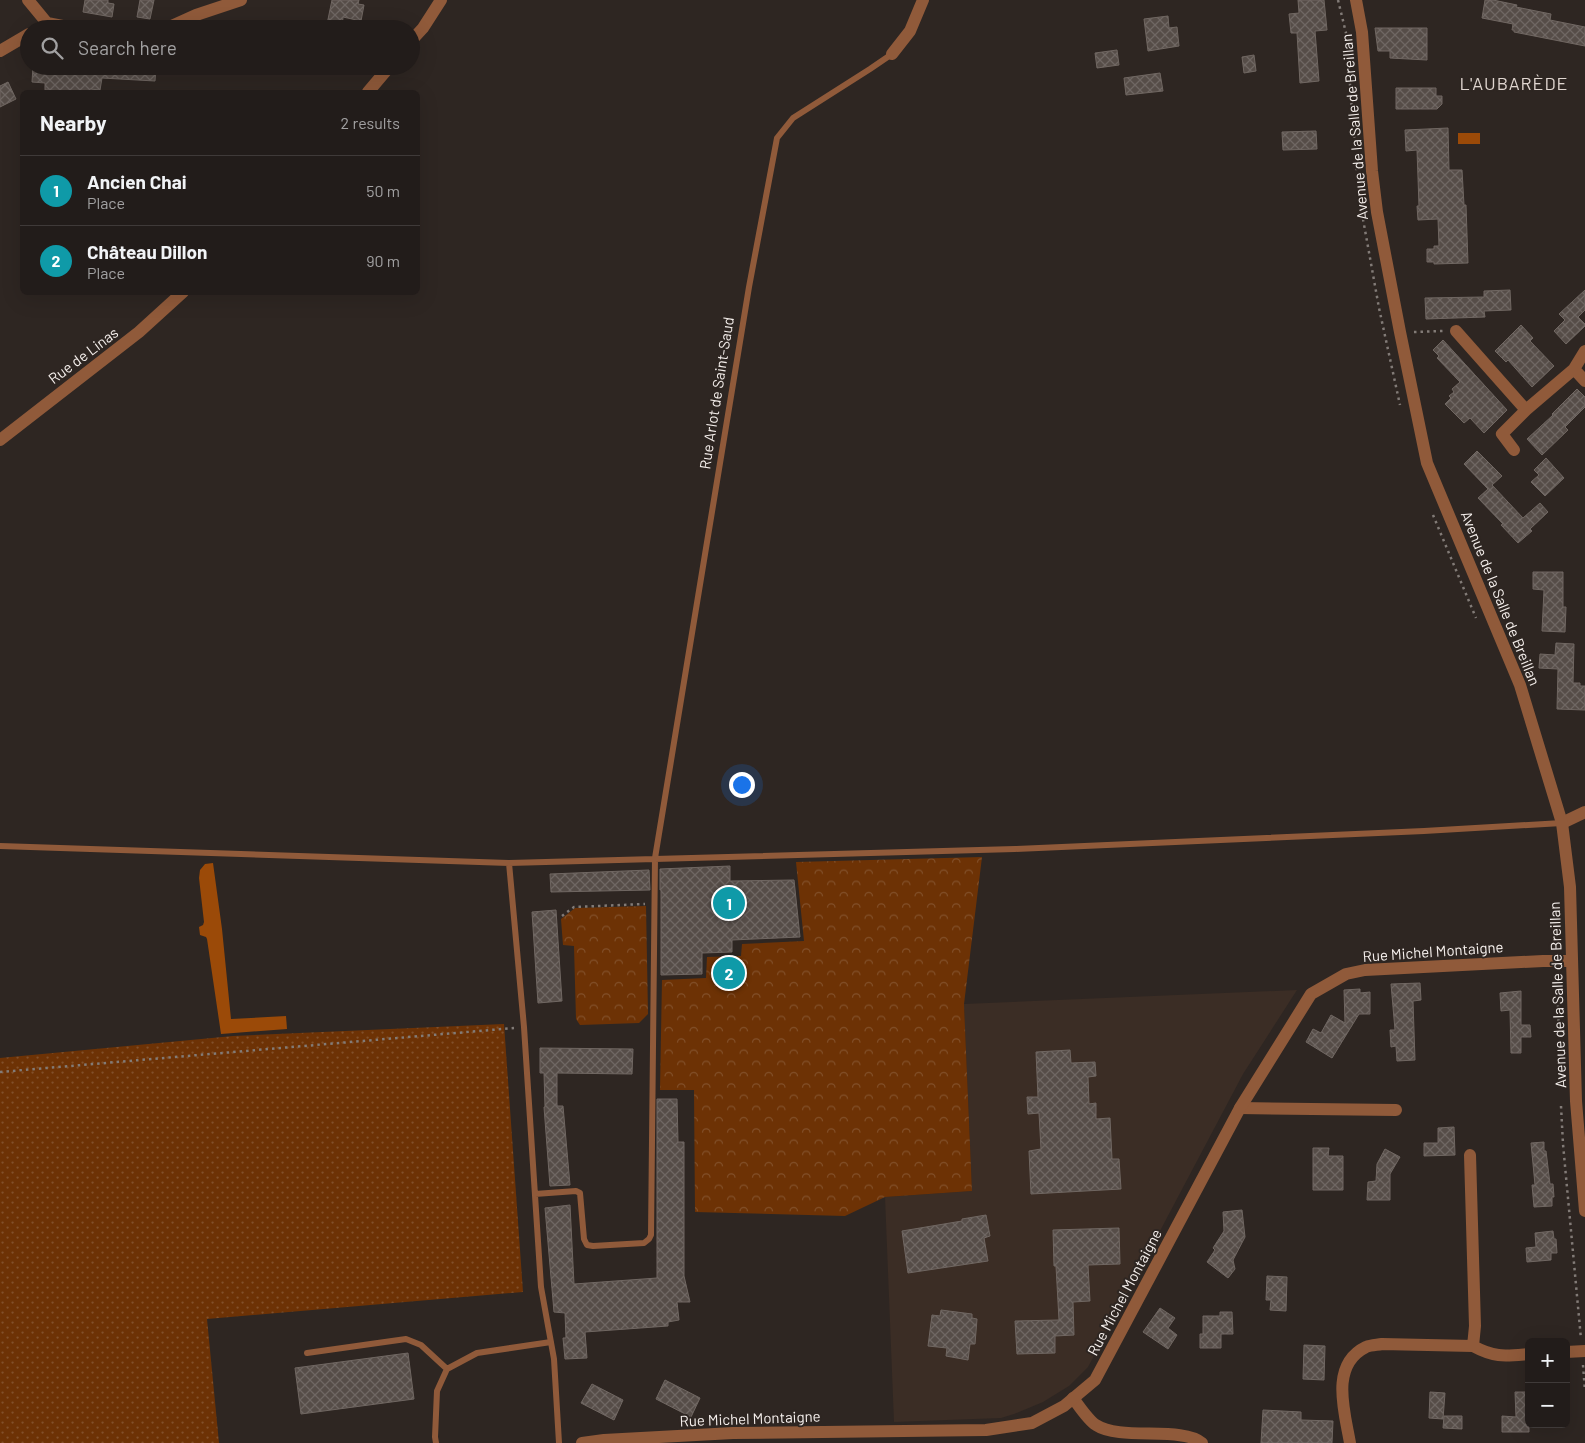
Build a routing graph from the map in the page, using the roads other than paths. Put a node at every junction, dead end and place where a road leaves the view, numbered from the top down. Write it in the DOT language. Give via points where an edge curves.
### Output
graph roads {
  1 [pos="28,0"];
  2 [pos="198,0"];
  3 [pos="241,0"];
  4 [pos="440,0"];
  5 [pos="923,0"];
  6 [pos="1356,0"];
  7 [pos="196,15"];
  8 [pos="39,20"];
  9 [pos="185,20"];
  10 [pos="420,31"];
  11 [pos="20,39"];
  12 [pos="0,51"];
  13 [pos="892,54"];
  14 [pos="382,75"];
  15 [pos="370,90"];
  16 [pos="180,295"];
  17 [pos="1456,331"];
  18 [pos="1585,351"];
  19 [pos="1574,369"];
  20 [pos="1585,381"];
  21 [pos="1526,410"];
  22 [pos="0,440"];
  23 [pos="1514,450"];
  24 [pos="1585,812"];
  25 [pos="1562,823"];
  26 [pos="0,846"];
  27 [pos="655,858"];
  28 [pos="509,863"];
  29 [pos="1572,961"];
  30 [pos="1240,1108"];
  31 [pos="1396,1110"];
  32 [pos="1470,1155"];
  33 [pos="535,1194"];
  34 [pos="1585,1211"];
  35 [pos="551,1342"];
  36 [pos="1473,1346"];
  37 [pos="1585,1351"];
  38 [pos="1570,1352"];
  39 [pos="307,1353"];
  40 [pos="1525,1354"];
  41 [pos="447,1369"];
  42 [pos="1073,1398"];
  43 [pos="436,1443"];
  44 [pos="559,1443"];
  45 [pos="582,1443"];
  46 [pos="1202,1443"];
  47 [pos="1350,1443"];
  1 -- 8 [label="street"];
  2 -- 7 [label="street"];
  3 -- 7 [label="street"];
  4 -- 10 [label="street"];
  5 -- 13 [label="street, Rue Arlot de Saint-Saud" via="910,31"];
  6 -- 25 [label="street, Avenue de la Salle de Breillan" via="1362,32 1377,212 1427,463 1520,685"];
  7 -- 9 [label="street"];
  11 -- 12 [label="street"];
  13 -- 27 [label="lane, Rue Arlot de Saint-Saud" via="793,118 777,138 749,287"];
  14 -- 15 [label="street"];
  16 -- 22 [label="street, Rue de Linas" via="139,332"];
  17 -- 21 [label="street"];
  18 -- 19 [label="street"];
  19 -- 20 [label="street"];
  19 -- 21 [label="street"];
  21 -- 23 [label="street" via="1502,434"];
  24 -- 25 [label="street"];
  25 -- 27 [label="lane" via="1180,843"];
  25 -- 29 [label="street, Avenue de la Salle de Breillan" via="1570,887"];
  26 -- 28 [label="lane"];
  27 -- 28 [label="lane"];
  27 -- 33 [label="lane, Rue Arlot de Saint-Saud" via="651,1235 644,1244 587,1245 580,1193"];
  28 -- 33 [label="lane"];
  29 -- 30 [label="street, Rue Michel Montaigne" via="1365,970 1346,974 1311,994"];
  29 -- 34 [label="street, Avenue de la Salle de Breillan" via="1576,1101"];
  30 -- 31 [label="street"];
  30 -- 42 [label="street, Rue Michel Montaigne" via="1095,1380"];
  32 -- 36 [label="street"];
  33 -- 35 [label="lane" via="541,1287"];
  35 -- 41 [label="lane" via="477,1353"];
  35 -- 44 [label="lane"];
  36 -- 40 [label="street" via="1499,1356"];
  36 -- 47 [label="street" via="1382,1344 1367,1347 1354,1356 1342,1381"];
  37 -- 38 [label="street"];
  39 -- 41 [label="lane" via="406,1339 421,1346"];
  41 -- 43 [label="lane" via="436,1391"];
  42 -- 45 [label="street, Rue Michel Montaigne" via="1032,1423 986,1430 734,1433"];
  42 -- 46 [label="street" via="1095,1425 1108,1431 1184,1436"];
}
